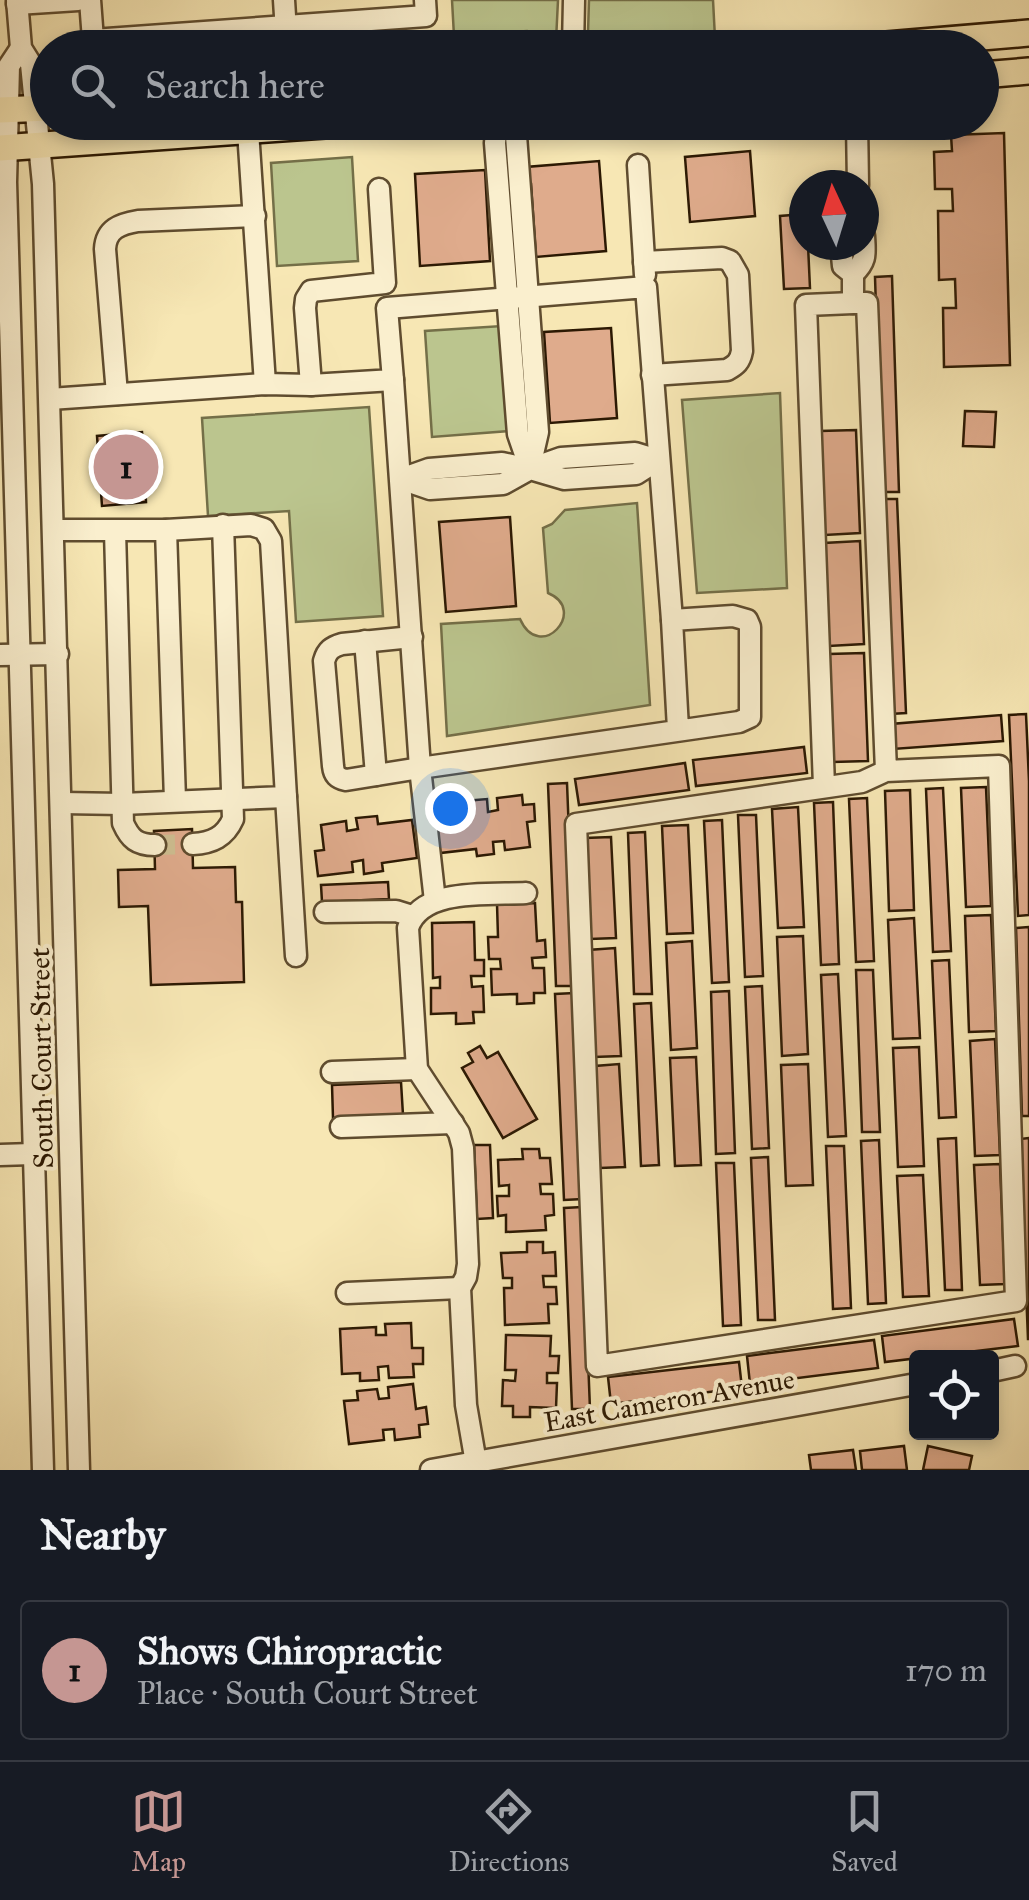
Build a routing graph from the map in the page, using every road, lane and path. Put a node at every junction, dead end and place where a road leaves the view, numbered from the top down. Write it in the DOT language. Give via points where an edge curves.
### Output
graph roads {
  1 [pos="78,0"];
  2 [pos="90,0"];
  3 [pos="284,0"];
  4 [pos="425,0"];
  5 [pos="574,0"];
  6 [pos="17,2"];
  7 [pos="92,30"];
  8 [pos="286,30"];
  9 [pos="333,30"];
  10 [pos="573,30"];
  11 [pos="1029,33"];
  12 [pos="999,36"];
  13 [pos="21,48"];
  14 [pos="30,64"];
  15 [pos="1029,72"];
  16 [pos="999,74"];
  17 [pos="30,109"];
  18 [pos="3,110"];
  19 [pos="39,140"];
  20 [pos="129,140"];
  21 [pos="248,140"];
  22 [pos="495,140"];
  23 [pos="514,140"];
  24 [pos="857,140"];
  25 [pos="39,146"];
  26 [pos="3,148"];
  27 [pos="638,165"];
  28 [pos="858,170"];
  29 [pos="379,189"];
  30 [pos="255,216"];
  31 [pos="842,260"];
  32 [pos="864,260"];
  33 [pos="644,262"];
  34 [pos="853,274"];
  35 [pos="385,284"];
  36 [pos="646,287"];
  37 [pos="518,297"];
  38 [pos="853,304"];
  39 [pos="388,308"];
  40 [pos="652,375"];
  41 [pos="394,380"];
  42 [pos="265,384"];
  43 [pos="312,385"];
  44 [pos="116,394"];
  45 [pos="50,399"];
  46 [pos="6,424"];
  47 [pos="658,460"];
  48 [pos="530,469"];
  49 [pos="401,479"];
  50 [pos="223,526"];
  51 [pos="54,530"];
  52 [pos="166,530"];
  53 [pos="115,531"];
  54 [pos="672,620"];
  55 [pos="412,637"];
  56 [pos="365,641"];
  57 [pos="58,654"];
  58 [pos="9,655"];
  59 [pos="678,729"];
  60 [pos="420,768"];
  61 [pos="886,770"];
  62 [pos="376,775"];
  63 [pos="824,786"];
  64 [pos="286,797"];
  65 [pos="233,799"];
  66 [pos="175,800"];
  67 [pos="62,802"];
  68 [pos="122,804"];
  69 [pos="192,844"];
  70 [pos="155,845"];
  71 [pos="526,893"];
  72 [pos="436,901"];
  73 [pos="324,912"];
  74 [pos="412,916"];
  75 [pos="296,956"];
  76 [pos="417,1069"];
  77 [pos="332,1072"];
  78 [pos="453,1123"];
  79 [pos="341,1127"];
  80 [pos="32,1154"];
  81 [pos="0,1155"];
  82 [pos="460,1288"];
  83 [pos="347,1293"];
  84 [pos="1015,1366"];
  85 [pos="999,1369"];
  86 [pos="909,1385"];
  87 [pos="476,1463"];
  88 [pos="42,1470"];
  89 [pos="80,1470"];
  90 [pos="431,1470"];
  1 -- 6 [label="street"];
  2 -- 7 [label="street"];
  3 -- 8 [label="street"];
  4 -- 9 [label="street" via="426,16"];
  5 -- 10 [label="street"];
  6 -- 13 [label="street, South Court Street"];
  11 -- 12 [label="main road"];
  13 -- 14 [label="street, South Court Street"];
  13 -- 18 [label="street, South Court Street" via="9,66"];
  15 -- 16 [label="main road"];
  17 -- 18 [label="main road"];
  18 -- 26 [label="street, South Court Street"];
  19 -- 25 [label="street, South Court Street"];
  20 -- 25 [label="main road"];
  21 -- 30 [label="street"];
  22 -- 37 [label="street"];
  23 -- 37 [label="street"];
  24 -- 28 [label="street"];
  25 -- 26 [label="main road"];
  25 -- 45 [label="street, South Court Street"];
  26 -- 46 [label="street, South Court Street"];
  27 -- 33 [label="street"];
  29 -- 35 [label="street"];
  30 -- 42 [label="street"];
  30 -- 44 [label="street" via="138,221 110,232 105,249"];
  31 -- 34 [label="street"];
  32 -- 34 [label="street"];
  33 -- 36 [label="street"];
  33 -- 40 [label="street" via="722,258 738,275 741,360 727,370"];
  34 -- 38 [label="street"];
  35 -- 39 [label="street"];
  35 -- 43 [label="street" via="312,291 306,299"];
  36 -- 37 [label="street"];
  36 -- 40 [label="street"];
  37 -- 39 [label="street"];
  37 -- 48 [label="street" via="518,434"];
  38 -- 61 [label="street" via="867,303"];
  38 -- 63 [label="street" via="806,304"];
  39 -- 41 [label="street"];
  40 -- 47 [label="street"];
  41 -- 43 [label="street"];
  41 -- 49 [label="street"];
  42 -- 43 [label="street"];
  42 -- 44 [label="street"];
  44 -- 45 [label="street"];
  45 -- 51 [label="street, South Court Street"];
  46 -- 58 [label="street, South Court Street"];
  47 -- 48 [label="street" via="635,452 561,458"];
  47 -- 54 [label="street"];
  48 -- 49 [label="street" via="502,463 429,468"];
  49 -- 55 [label="street"];
  50 -- 52 [label="street"];
  50 -- 64 [label="street" via="259,526 271,541"];
  50 -- 65 [label="street"];
  51 -- 53 [label="street"];
  51 -- 57 [label="street, South Court Street"];
  52 -- 53 [label="street"];
  52 -- 66 [label="street"];
  53 -- 68 [label="street"];
  54 -- 59 [label="street"];
  54 -- 59 [label="street" via="732,616 750,628 750,717"];
  55 -- 56 [label="street"];
  55 -- 60 [label="street"];
  56 -- 62 [label="street"];
  56 -- 62 [label="street" via="333,646 324,661 334,773 346,780"];
  57 -- 58 [label="street"];
  57 -- 67 [label="street, South Court Street"];
  58 -- 80 [label="street, South Court Street"];
  59 -- 60 [label="street"];
  60 -- 62 [label="street"];
  60 -- 72 [label="street"];
  61 -- 63 [label="street" via="862,782"];
  61 -- 63 [label="street" via="999,766 1016,1302 597,1366 576,824"];
  64 -- 65 [label="street"];
  64 -- 75 [label="street"];
  65 -- 66 [label="street"];
  65 -- 69 [label="street" via="233,819 220,838"];
  66 -- 68 [label="street"];
  67 -- 68 [label="street"];
  67 -- 89 [label="street, South Court Street"];
  68 -- 70 [label="street" via="128,835"];
  71 -- 72 [label="street"];
  72 -- 74 [label="street"];
  73 -- 74 [label="street" via="396,910"];
  74 -- 76 [label="street"];
  76 -- 77 [label="street"];
  76 -- 78 [label="street"];
  78 -- 79 [label="street"];
  78 -- 82 [label="street" via="462,1140 465,1189 468,1264"];
  80 -- 81 [label="street"];
  80 -- 88 [label="street, South Court Street"];
  82 -- 83 [label="street"];
  82 -- 87 [label="street"];
  84 -- 85 [label="street"];
  86 -- 87 [label="street, East Cameron Avenue"];
  87 -- 90 [label="street, East Cameron Avenue"];
}
